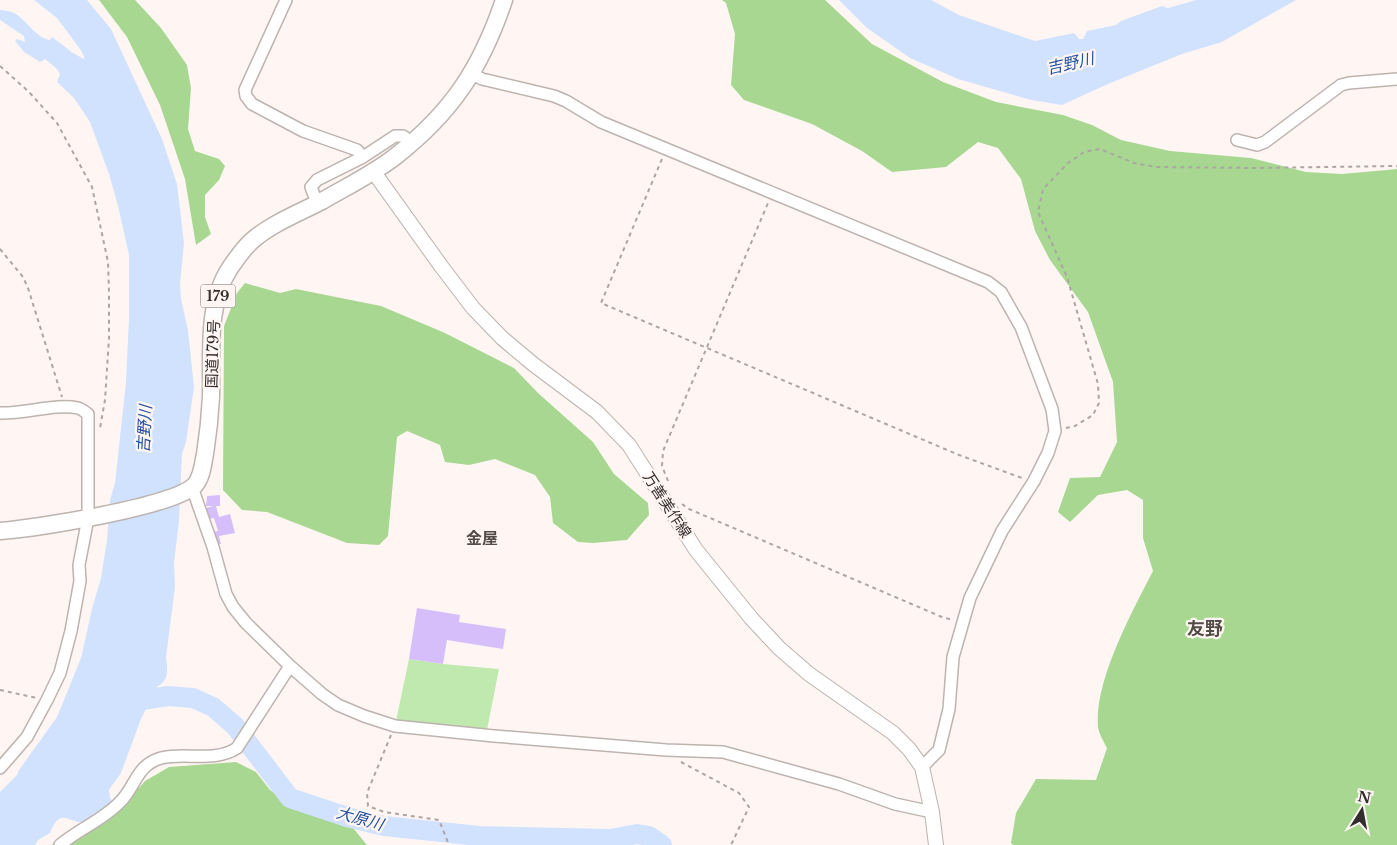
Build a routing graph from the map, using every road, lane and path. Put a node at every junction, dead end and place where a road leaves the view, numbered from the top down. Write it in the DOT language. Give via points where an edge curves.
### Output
graph roads {
  1 [pos="286,0"];
  2 [pos="504,0"];
  3 [pos="0,66"];
  4 [pos="472,74"];
  5 [pos="1397,79"];
  6 [pos="1237,140"];
  7 [pos="412,142"];
  8 [pos="667,149"];
  9 [pos="363,157"];
  10 [pos="1397,166"];
  11 [pos="373,172"];
  12 [pos="773,192"];
  13 [pos="316,204"];
  14 [pos="0,249"];
  15 [pos="706,348"];
  16 [pos="63,407"];
  17 [pos="0,413"];
  18 [pos="100,428"];
  19 [pos="1055,431"];
  20 [pos="1034,481"];
  21 [pos="670,484"];
  22 [pos="188,490"];
  23 [pos="678,501"];
  24 [pos="88,518"];
  25 [pos="0,531"];
  26 [pos="962,622"];
  27 [pos="290,666"];
  28 [pos="0,690"];
  29 [pos="47,700"];
  30 [pos="394,726"];
  31 [pos="666,750"];
  32 [pos="922,767"];
  33 [pos="0,768"];
  34 [pos="932,812"];
  35 [pos="449,844"];
  36 [pos="60,845"];
  37 [pos="730,845"];
  38 [pos="936,845"];
  1 -- 9 [label="street" via="245,90 246,96 252,104 303,131 357,150"];
  2 -- 4 [label="highway, 国道179号 / 179"];
  3 -- 18 [label="path" via="57,123 92,187 108,262 109,292 105,400"];
  4 -- 7 [label="highway, 国道179号 / 179" via="435,122"];
  4 -- 8 [label="street" via="554,96 601,122"];
  5 -- 6 [label="street" via="1341,86 1265,142 1257,145"];
  7 -- 9 [label="street" via="403,136 395,136"];
  7 -- 11 [label="highway, 国道179号 / 179"];
  8 -- 12 [label="street"];
  8 -- 15 [label="path" via="600,303"];
  9 -- 13 [label="street" via="317,180 311,187"];
  10 -- 19 [label="path" via="1156,167 1100,149 1084,152 1068,163 1044,189 1038,212 1066,277 1098,384 1099,403 1093,415 1075,426"];
  11 -- 13 [label="highway, 国道179号 / 179"];
  11 -- 32 [label="main road, 万善美作線" via="473,308 533,364 597,412 629,445 696,550 779,648 809,674 893,733"];
  12 -- 15 [label="path"];
  12 -- 19 [label="street" via="988,282 1001,292 1021,328 1052,408"];
  13 -- 22 [label="highway, 国道179号 / 179" via="254,240 227,273 217,297 213,322 209,427 202,472 197,483"];
  14 -- 16 [label="path" via="28,288"];
  15 -- 20 [label="path" via="960,455"];
  15 -- 21 [label="path" via="663,452 662,466"];
  16 -- 17 [label="street"];
  16 -- 24 [label="street" via="80,408 88,414"];
  19 -- 20 [label="street"];
  20 -- 26 [label="street" via="1002,531"];
  22 -- 24 [label="highway" via="167,499"];
  22 -- 27 [label="street" via="213,548 233,607"];
  23 -- 26 [label="path" via="689,509 816,564 942,617"];
  24 -- 25 [label="highway"];
  24 -- 29 [label="street" via="71,631 60,673"];
  26 -- 32 [label="street" via="953,657 949,709 939,750"];
  27 -- 30 [label="street" via="338,705"];
  27 -- 36 [label="street" via="237,748 216,756 161,758 148,764 135,778 123,800"];
  28 -- 29 [label="path"];
  29 -- 33 [label="street" via="27,737"];
  30 -- 31 [label="street"];
  30 -- 35 [label="path" via="367,793 368,806 384,812 439,820"];
  31 -- 34 [label="street" via="723,752 839,784 895,804"];
  31 -- 37 [label="path" via="669,755 739,793 749,807"];
  32 -- 34 [label="main road, 万善美作線"];
  34 -- 38 [label="main road, 万善美作線"];
}
